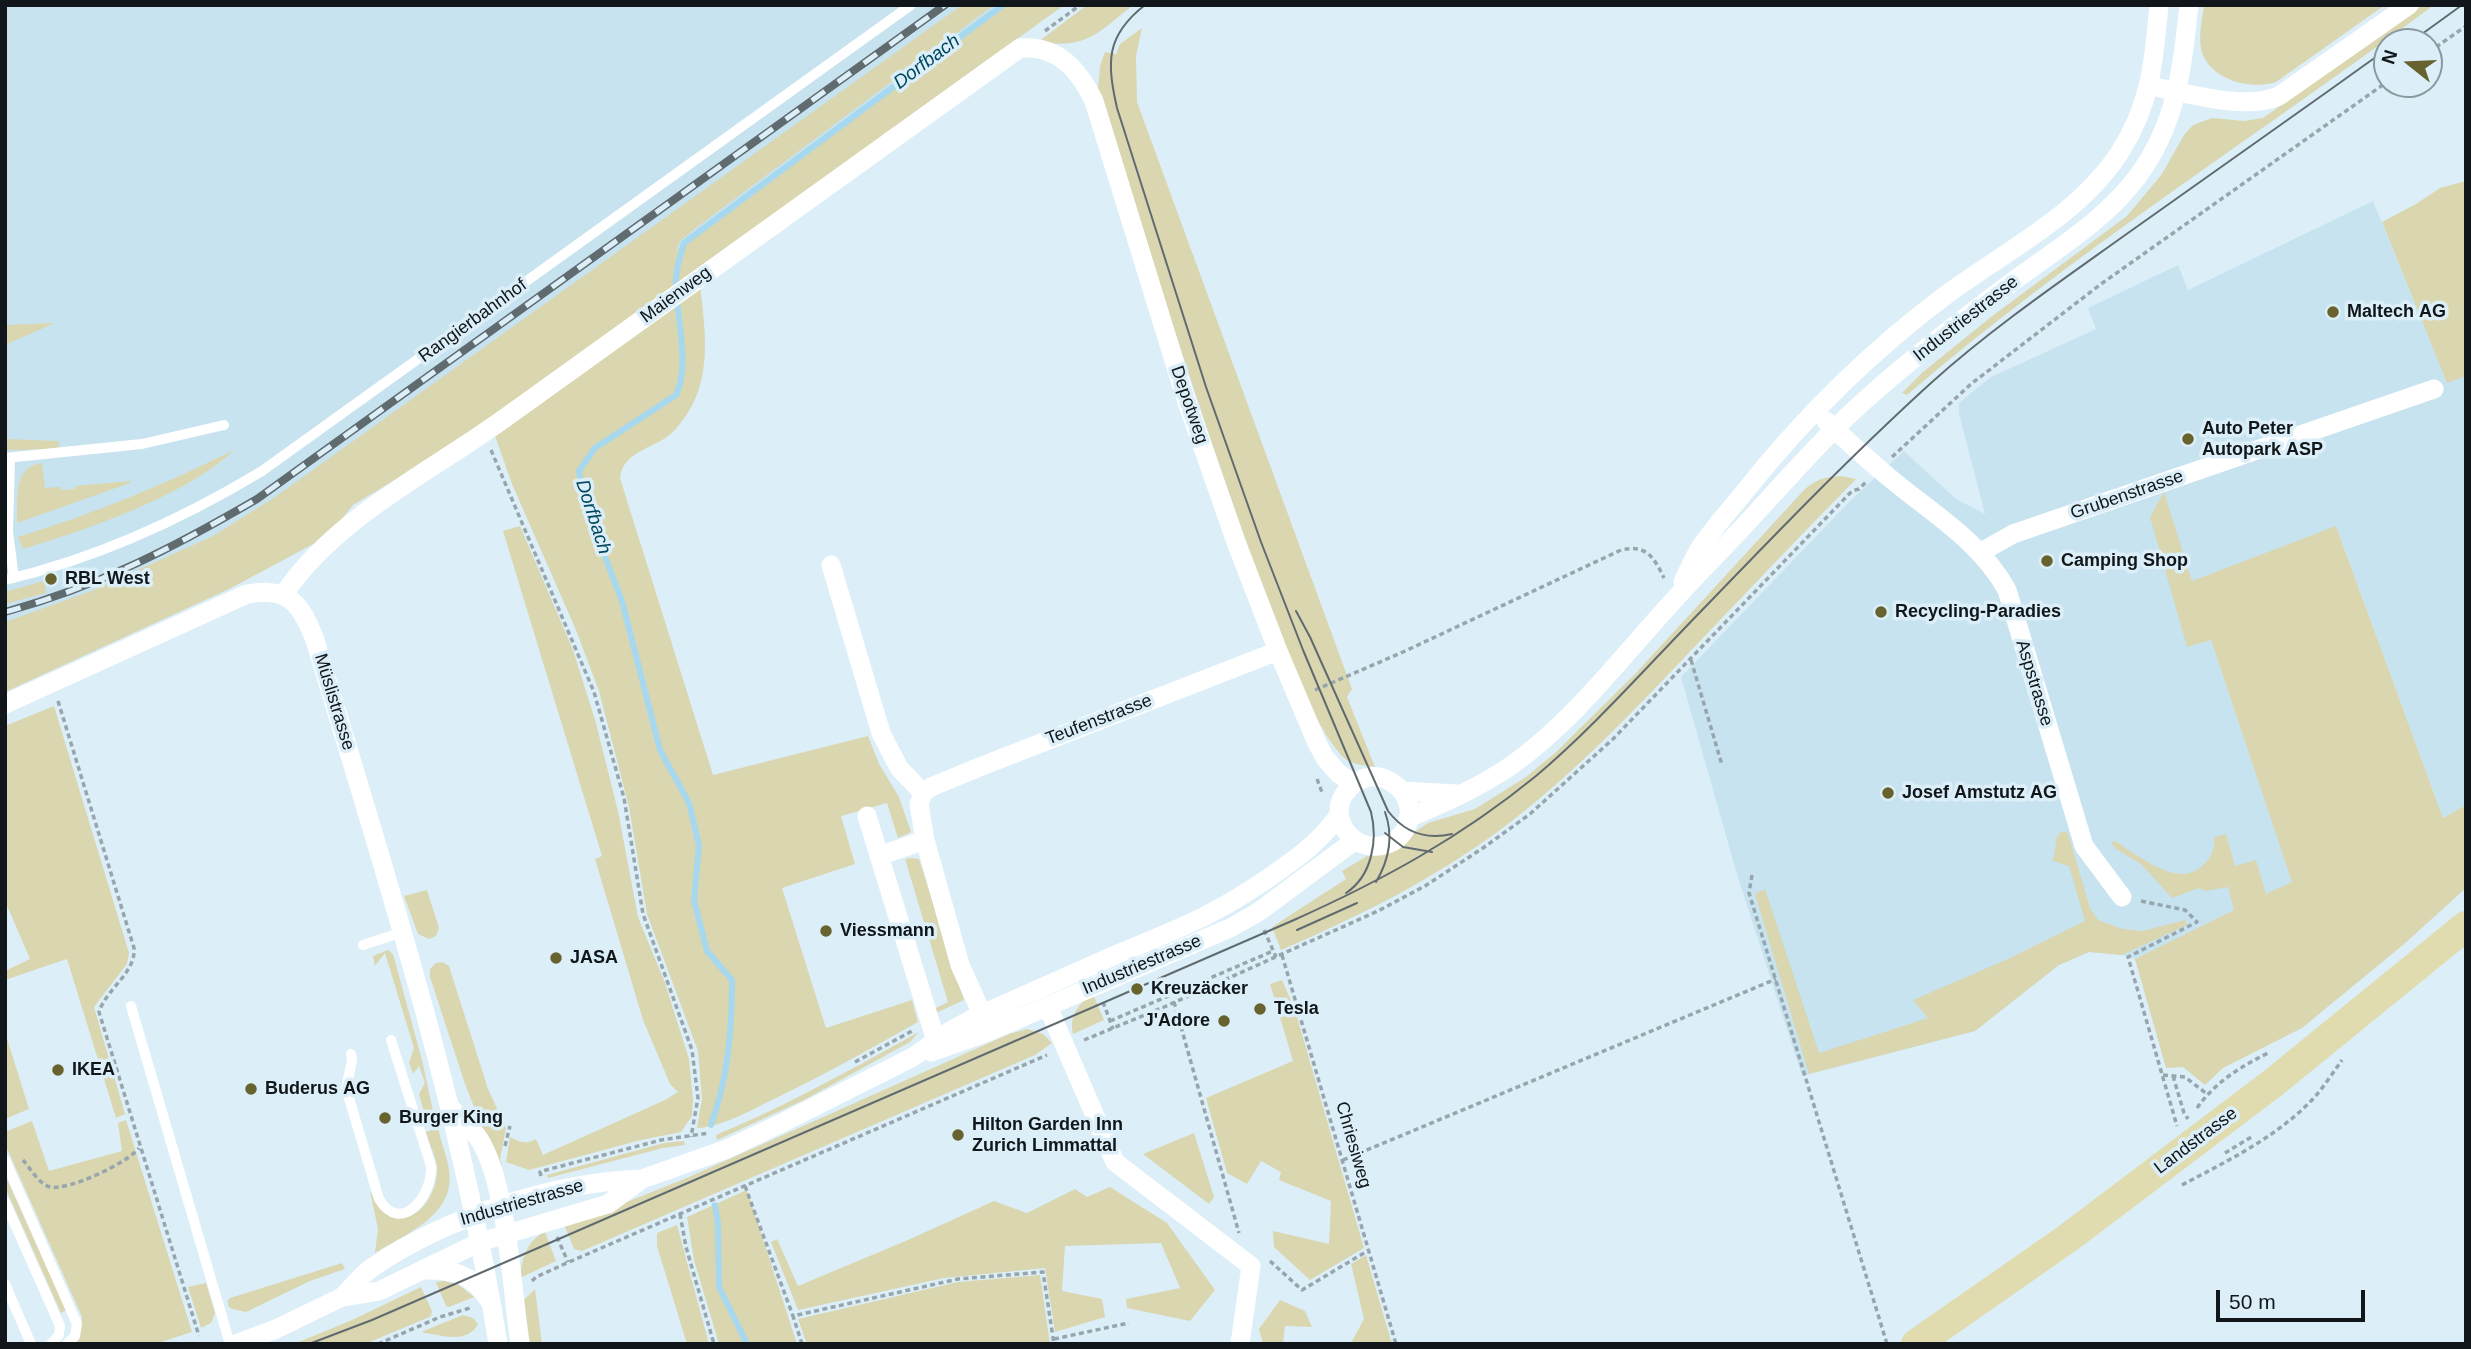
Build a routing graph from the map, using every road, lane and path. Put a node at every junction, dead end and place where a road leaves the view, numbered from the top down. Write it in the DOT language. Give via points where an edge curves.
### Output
graph roads {
  1 [pos="911,5"];
  2 [pos="1080,5"];
  3 [pos="2159,5"];
  4 [pos="2189,5"];
  5 [pos="2409,5"];
  6 [pos="2466,26"];
  7 [pos="2443,42"];
  8 [pos="1020,48"];
  9 [pos="2150,86"];
  10 [pos="2178,91"];
  11 [pos="2373,92"];
  12 [pos="2434,389"];
  13 [pos="1816,412"];
  14 [pos="224,425"];
  15 [pos="1834,428"];
  16 [pos="483,433"];
  17 [pos="1898,451"];
  18 [pos="8,458"];
  19 [pos="1981,552"];
  20 [pos="831,565"];
  21 [pos="10,579"];
  22 [pos="283,595"];
  23 [pos="1674,599"];
  24 [pos="1278,651"];
  25 [pos="1690,659"];
  26 [pos="1298,698"];
  27 [pos="5,704"];
  28 [pos="1722,765"];
  29 [pos="1312,768"];
  30 [pos="1353,784"];
  31 [pos="1402,791"];
  32 [pos="1461,794"];
  33 [pos="922,795"];
  34 [pos="1333,810"];
  35 [pos="867,816"];
  36 [pos="1408,818"];
  37 [pos="925,840"];
  38 [pos="1354,841"];
  39 [pos="879,856"];
  40 [pos="1752,875"];
  41 [pos="2122,897"];
  42 [pos="2466,926"];
  43 [pos="403,932"];
  44 [pos="363,945"];
  45 [pos="1273,951"];
  46 [pos="1282,955"];
  47 [pos="1776,979"];
  48 [pos="1174,1002"];
  49 [pos="131,1006"];
  50 [pos="1048,1007"];
  51 [pos="982,1014"];
  52 [pos="1110,1021"];
  53 [pos="391,1040"];
  54 [pos="936,1041"];
  55 [pos="1055,1052"];
  56 [pos="351,1054"];
  57 [pos="913,1056"];
  58 [pos="2163,1075"];
  59 [pos="2174,1076"];
  60 [pos="2207,1094"];
  61 [pos="452,1109"];
  62 [pos="2184,1113"];
  63 [pos="2179,1132"];
  64 [pos="710,1133"];
  65 [pos="693,1137"];
  66 [pos="2259,1143"];
  67 [pos="140,1147"];
  68 [pos="2217,1157"];
  69 [pos="5,1160"];
  70 [pos="23,1160"];
  71 [pos="1343,1160"];
  72 [pos="540,1172"];
  73 [pos="642,1180"];
  74 [pos="745,1186"];
  75 [pos="5,1202"];
  76 [pos="501,1207"];
  77 [pos="680,1214"];
  78 [pos="474,1216"];
  79 [pos="506,1234"];
  80 [pos="1240,1236"];
  81 [pos="480,1242"];
  82 [pos="1369,1250"];
  83 [pos="1267,1259"];
  84 [pos="420,1270"];
  85 [pos="5,1284"];
  86 [pos="530,1284"];
  87 [pos="342,1297"];
  88 [pos="483,1306"];
  89 [pos="793,1316"];
  90 [pos="1129,1323"];
  91 [pos="1054,1342"];
  92 [pos="31,1344"];
  93 [pos="51,1344"];
  94 [pos="67,1344"];
  95 [pos="230,1344"];
  96 [pos="236,1344"];
  97 [pos="377,1344"];
  98 [pos="498,1344"];
  99 [pos="520,1344"];
  100 [pos="714,1344"];
  101 [pos="803,1344"];
  102 [pos="1240,1344"];
  103 [pos="1396,1344"];
  104 [pos="1887,1344"];
  105 [pos="1916,1344"];
  1 -- 21 [label="lane, Rangierbahnhof" via="262,471 157,529"];
  2 -- 8 [label="path"];
  3 -- 9 [label="street, Industriestrasse"];
  4 -- 10 [label="street, Industriestrasse"];
  5 -- 10 [label="street" via="2268,101 2244,102"];
  6 -- 7 [label="path"];
  8 -- 16 [label="street, Maienweg"];
  8 -- 24 [label="street, Depotweg" via="1042,49 1064,61 1084,79 1094,101 1184,393"];
  9 -- 10 [label="street"];
  9 -- 13 [label="street, Industriestrasse" via="2120,151 2094,186 2049,224 1949,293 1867,361"];
  10 -- 15 [label="street, Industriestrasse" via="2161,142 2118,200"];
  11 -- 17 [label="path" via="2101,284 1971,384"];
  12 -- 19 [label="street, Grubenstrasse" via="2013,534"];
  13 -- 15 [label="street, Aspstrasse"];
  13 -- 23 [label="street, Industriestrasse" via="1780,447 1699,550"];
  14 -- 18 [label="lane" via="142,444"];
  15 -- 19 [label="street, Aspstrasse"];
  15 -- 23 [label="street, Industriestrasse"];
  16 -- 22 [label="street, Maienweg" via="339,533 310,559"];
  16 -- 65 [label="path" via="594,692 624,798 643,914 692,1050 698,1098"];
  18 -- 21 [label="lane"];
  19 -- 41 [label="street, Aspstrasse" via="2007,590 2084,846"];
  20 -- 33 [label="street" via="881,733 899,768"];
  22 -- 27 [label="street" via="265,591 237,598"];
  22 -- 43 [label="street, Müslistrasse" via="301,609 315,640"];
  23 -- 26 [label="path" via="1657,563 1645,551 1632,548"];
  23 -- 32 [label="street, Industriestrasse" via="1612,673 1536,745 1490,780"];
  24 -- 26 [label="street, Depotweg"];
  24 -- 33 [label="street, Teufenstrasse" via="982,766"];
  25 -- 28 [label="path"];
  26 -- 30 [label="street, Depotweg" via="1325,758"];
  29 -- 34 [label="path"];
  30 -- 31 [label="street, Industriestrasse" via="1376,777"];
  30 -- 34 [label="street, Industriestrasse"];
  31 -- 32 [label="street, Industriestrasse"];
  31 -- 36 [label="street"];
  32 -- 36 [label="street, Industriestrasse"];
  33 -- 37 [label="street"];
  34 -- 38 [label="street"];
  34 -- 51 [label="street, Industriestrasse" via="1312,845 1208,915"];
  35 -- 39 [label="street"];
  36 -- 38 [label="street, Industriestrasse" via="1390,844 1374,847"];
  37 -- 39 [label="street"];
  37 -- 51 [label="street" via="960,965"];
  38 -- 50 [label="street, Industriestrasse" via="1230,928"];
  39 -- 54 [label="street"];
  40 -- 47 [label="path" via="1749,893"];
  41 -- 58 [label="path" via="2185,910 2197,922 2128,957"];
  42 -- 105 [label="main road, Landstrasse" via="2273,1083 2068,1238"];
  43 -- 44 [label="lane"];
  43 -- 61 [label="street, Müslistrasse"];
  45 -- 52 [label="path"];
  46 -- 71 [label="path, Chriesiweg"];
  47 -- 71 [label="path"];
  47 -- 104 [label="path"];
  48 -- 80 [label="path"];
  49 -- 95 [label="lane"];
  50 -- 57 [label="street, Industriestrasse" via="955,1045"];
  50 -- 102 [label="street" via="1115,1162 1251,1266"];
  51 -- 54 [label="street, Industriestrasse"];
  53 -- 56 [label="lane" via="432,1174 418,1206 408,1211 391,1211 379,1199 346,1088"];
  54 -- 57 [label="street, Industriestrasse"];
  55 -- 74 [label="path"];
  57 -- 73 [label="street, Industriestrasse" via="727,1149"];
  58 -- 59 [label="path"];
  58 -- 63 [label="path"];
  59 -- 60 [label="path" via="2185,1077"];
  59 -- 62 [label="path"];
  61 -- 76 [label="street, Müslistrasse" via="479,1140"];
  61 -- 78 [label="street, Müslistrasse"];
  64 -- 65 [label="path"];
  65 -- 72 [label="path" via="661,1140"];
  66 -- 68 [label="path" via="2251,1134"];
  67 -- 70 [label="path" via="131,1157 92,1177 54,1187 43,1183"];
  69 -- 94 [label="lane" via="77,1324 75,1336"];
  71 -- 82 [label="path, Chriesiweg"];
  73 -- 76 [label="street, Industriestrasse" via="586,1184"];
  73 -- 79 [label="street, Industriestrasse" via="608,1204"];
  74 -- 77 [label="path"];
  74 -- 89 [label="path"];
  75 -- 93 [label="lane" via="60,1326"];
  76 -- 78 [label="street, Industriestrasse"];
  76 -- 79 [label="street, Müslistrasse"];
  77 -- 86 [label="path" via="536,1277"];
  77 -- 100 [label="path"];
  78 -- 81 [label="street, Müslistrasse"];
  78 -- 87 [label="street, Industriestrasse" via="451,1223 371,1268"];
  79 -- 81 [label="street, Industriestrasse"];
  79 -- 99 [label="street, Müslistrasse"];
  81 -- 84 [label="street, Industriestrasse"];
  81 -- 88 [label="street, Müslistrasse"];
  82 -- 83 [label="path" via="1302,1290"];
  82 -- 103 [label="path, Chriesiweg"];
  84 -- 87 [label="street, Industriestrasse" via="379,1290"];
  84 -- 88 [label="street" via="461,1274 477,1284"];
  85 -- 92 [label="lane"];
  87 -- 96 [label="street, Industriestrasse"];
  88 -- 97 [label="path" via="462,1309"];
  88 -- 98 [label="street, Müslistrasse"];
  89 -- 91 [label="path" via="958,1279 1043,1272"];
  89 -- 101 [label="path"];
  90 -- 91 [label="path"];
}
